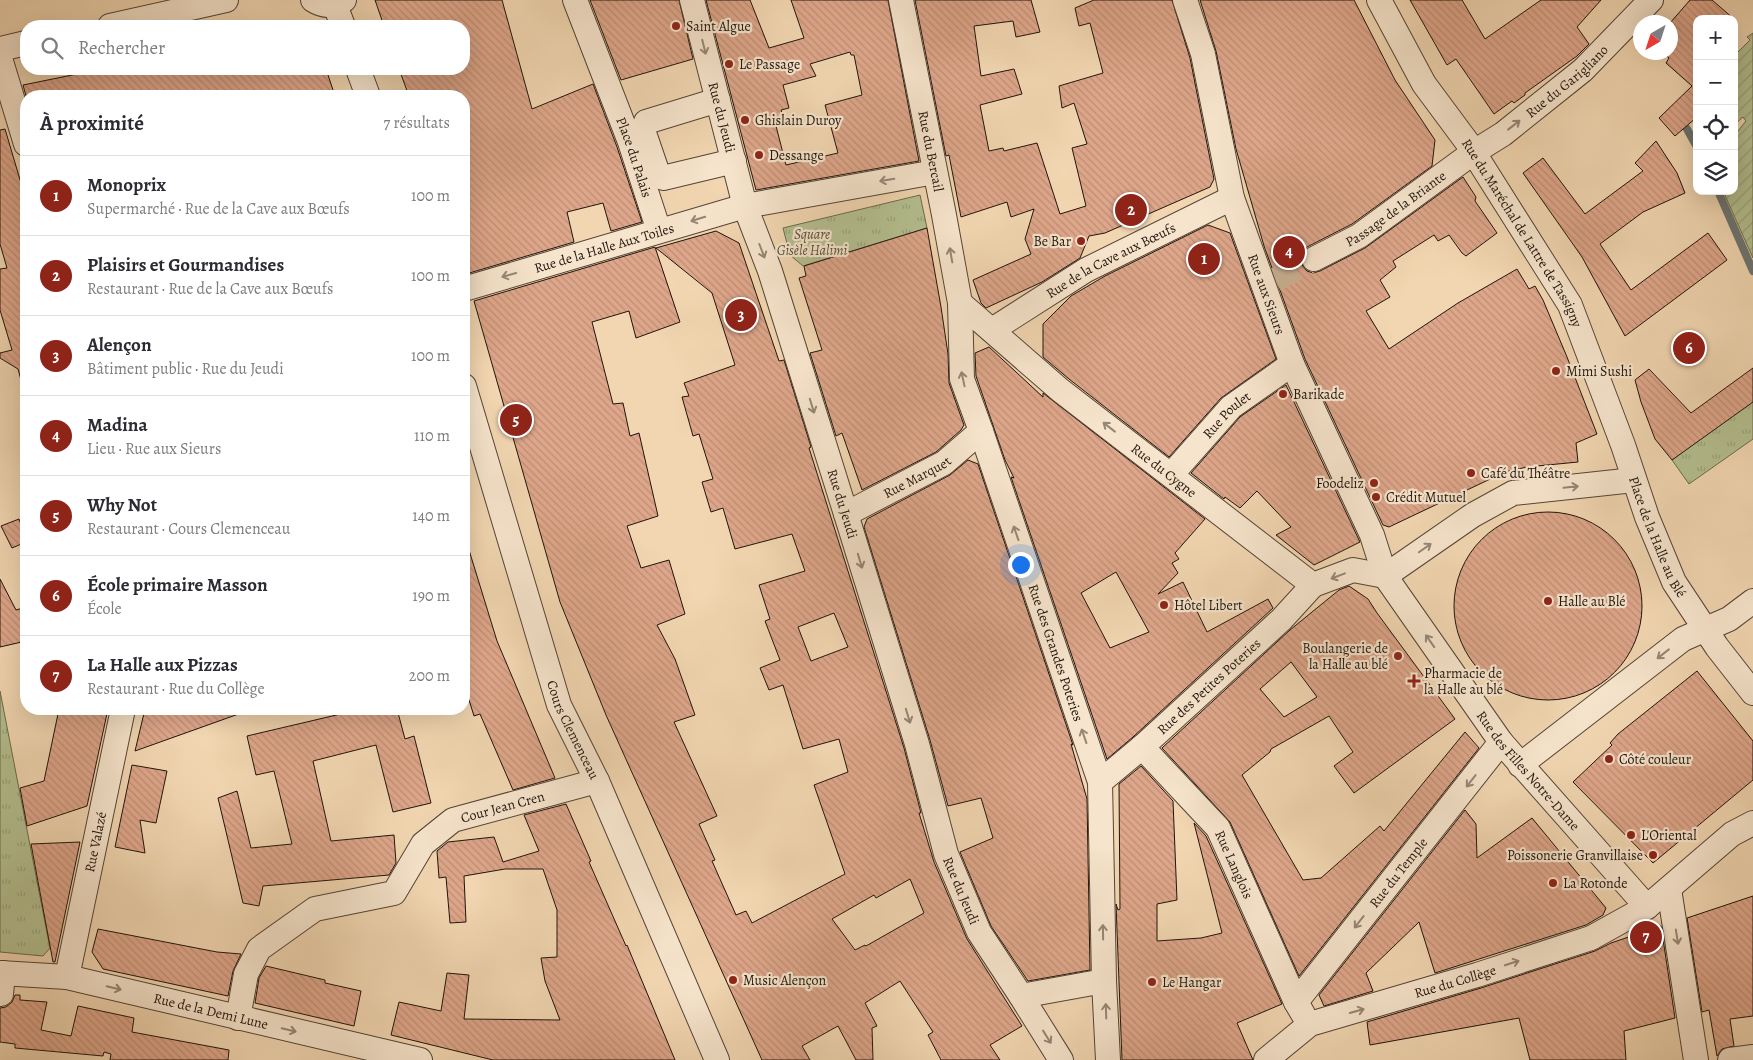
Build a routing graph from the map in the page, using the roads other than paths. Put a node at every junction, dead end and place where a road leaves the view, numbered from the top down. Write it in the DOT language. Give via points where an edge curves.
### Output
graph roads {
  1 [pos="226,0"];
  2 [pos="575,0"];
  3 [pos="692,0"];
  4 [pos="900,0"];
  5 [pos="1185,0"];
  6 [pos="1379,0"];
  7 [pos="1651,0"];
  8 [pos="137,20"];
  9 [pos="20,44"];
  10 [pos="0,49"];
  11 [pos="0,58"];
  12 [pos="360,75"];
  13 [pos="366,90"];
  14 [pos="718,100"];
  15 [pos="20,124"];
  16 [pos="1474,152"];
  17 [pos="734,161"];
  18 [pos="935,172"];
  19 [pos="1232,198"];
  20 [pos="745,206"];
  21 [pos="659,231"];
  22 [pos="1314,260"];
  23 [pos="470,287"];
  24 [pos="960,303"];
  25 [pos="992,330"];
  26 [pos="1292,364"];
  27 [pos="470,430"];
  28 [pos="982,431"];
  29 [pos="472,444"];
  30 [pos="1171,474"];
  31 [pos="1634,480"];
  32 [pos="846,514"];
  33 [pos="1385,576"];
  34 [pos="1313,585"];
  35 [pos="1753,601"];
  36 [pos="1704,629"];
  37 [pos="1753,694"];
  38 [pos="122,715"];
  39 [pos="1501,742"];
  40 [pos="1142,747"];
  41 [pos="1520,765"];
  42 [pos="597,781"];
  43 [pos="1100,782"];
  44 [pos="1753,822"];
  45 [pos="1669,889"];
  46 [pos="1647,907"];
  47 [pos="67,977"];
  48 [pos="1,980"];
  49 [pos="1104,981"];
  50 [pos="1021,996"];
  51 [pos="1296,1002"];
  52 [pos="238,1018"];
  53 [pos="1310,1024"];
  54 [pos="1753,1057"];
  55 [pos="420,1060"];
  56 [pos="717,1060"];
  57 [pos="1062,1060"];
  58 [pos="1108,1060"];
  59 [pos="1266,1060"];
  60 [pos="1696,1060"];
  61 [pos="1730,1060"];
  1 -- 8 [label="street"];
  2 -- 21 [label="street, Place du Palais" via="630,142"];
  3 -- 14 [label="street, Rue du Jeudi, one-way"];
  4 -- 18 [label="street, Rue du Bercail"];
  5 -- 19 [label="street, Rue aux Sieurs" via="1203,54"];
  6 -- 16 [label="street, Rue du Maréchal de Lattre de Tassigny" via="1424,84"];
  16 -- 7 [label="street, Rue du Garigliano, one-way" via="1503,134 1583,70"];
  9 -- 10 [label="street"];
  11 -- 15 [label="street"];
  12 -- 13 [label="street"];
  14 -- 17 [label="street, Rue du Jeudi"];
  14 -- 17 [label="street" via="646,122 643,130 658,174 663,178"];
  16 -- 22 [label="street, Passage de la Briante" via="1359,236"];
  16 -- 31 [label="street, Rue du Maréchal de Lattre de Tassigny" via="1570,304"];
  17 -- 20 [label="street, Rue du Jeudi"];
  18 -- 20 [label="street, Rue de la Halle Aux Toiles, one-way"];
  24 -- 18 [label="street, Rue du Bercail, one-way"];
  19 -- 25 [label="street, Rue de la Cave aux Bœufs" via="1086,270"];
  19 -- 26 [label="street, Rue aux Sieurs" via="1269,283"];
  20 -- 21 [label="street, Rue de la Halle Aux Toiles, one-way"];
  20 -- 32 [label="street, Rue du Jeudi, one-way" via="770,271"];
  21 -- 23 [label="street, Rue de la Halle Aux Toiles, one-way"];
  24 -- 25 [label="street, Rue du Cygne"];
  28 -- 24 [label="street, Rue des Grandes Poteries, one-way" via="962,379"];
  30 -- 25 [label="street, Rue du Cygne, one-way" via="1060,390"];
  26 -- 30 [label="street, Rue Poulet" via="1231,407"];
  26 -- 33 [label="street, Rue aux Sieurs" via="1372,535"];
  27 -- 29 [label="street, Cours Clemenceau"];
  28 -- 32 [label="street, Rue Marquet" via="944,463"];
  43 -- 28 [label="street, Rue des Grandes Poteries, one-way"];
  29 -- 42 [label="street, Cours Clemenceau" via="560,706"];
  30 -- 34 [label="street, Rue du Cygne"];
  33 -- 31 [label="street, Place de la Halle au Blé, one-way" via="1473,515 1513,493"];
  31 -- 36 [label="street, Place de la Halle au Blé" via="1674,582"];
  32 -- 50 [label="street, Rue du Jeudi, one-way" via="917,744 946,854 979,932"];
  33 -- 34 [label="street, one-way" via="1353,570"];
  39 -- 33 [label="street, Rue des Filles Notre-Dame, one-way"];
  34 -- 40 [label="street, Rue des Petites Poteries" via="1280,620"];
  35 -- 36 [label="street" via="1729,619"];
  36 -- 37 [label="street, Place de la Halle au Blé"];
  36 -- 41 [label="street, one-way" via="1683,638"];
  38 -- 47 [label="street, Rue Valazé"];
  39 -- 41 [label="street, Rue des Filles Notre-Dame"];
  39 -- 51 [label="street, Rue du Temple, one-way"];
  40 -- 43 [label="street, Rue des Petites Poteries"];
  40 -- 51 [label="street, Rue Langlois" via="1218,828"];
  41 -- 46 [label="street, Rue des Filles Notre-Dame"];
  42 -- 52 [label="street, Cour Jean Cren" via="452,820 423,844 394,893 314,909 259,949 246,974"];
  42 -- 56 [label="street, Cours Clemenceau"];
  49 -- 43 [label="street, Rue des Grandes Poteries, one-way"];
  44 -- 45 [label="street, Rue du Collège" via="1732,834"];
  45 -- 46 [label="street, Rue du Collège"];
  45 -- 60 [label="street, one-way"];
  53 -- 46 [label="street, Rue du Collège, one-way" via="1591,938"];
  47 -- 48 [label="street, Rue de la Demi Lune"];
  47 -- 52 [label="street, Rue de la Demi Lune, one-way"];
  49 -- 50 [label="street"];
  58 -- 49 [label="street, Rue des Grandes Poteries, one-way"];
  50 -- 57 [label="street, Rue du Jeudi, one-way"];
  51 -- 53 [label="street, Rue Langlois"];
  52 -- 55 [label="street, Rue de la Demi Lune, one-way"];
  53 -- 59 [label="street, Rue du Collège"];
  54 -- 61 [label="street"];
}
